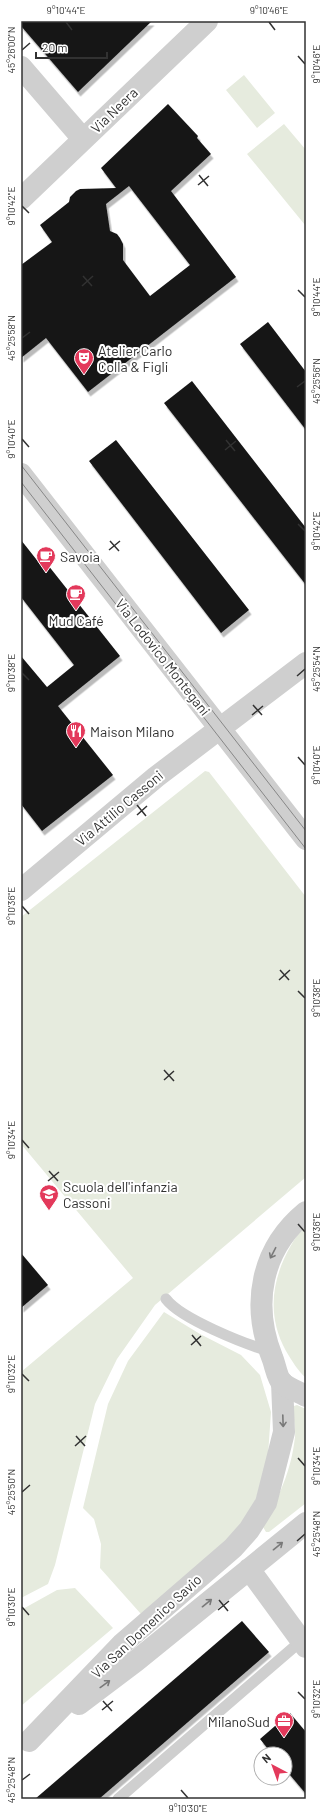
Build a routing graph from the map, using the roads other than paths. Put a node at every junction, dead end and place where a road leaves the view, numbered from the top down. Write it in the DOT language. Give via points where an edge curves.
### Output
graph roads {
  1 [pos="207,21"];
  2 [pos="21,67"];
  3 [pos="83,139"];
  4 [pos="21,199"];
  5 [pos="21,474"];
  6 [pos="306,663"];
  7 [pos="221,730"];
  8 [pos="306,839"];
  9 [pos="21,890"];
  10 [pos="306,1212"];
  11 [pos="166,1299"];
  12 [pos="270,1351"];
  13 [pos="282,1382"];
  14 [pos="306,1396"];
  15 [pos="306,1523"];
  16 [pos="249,1569"];
  17 [pos="304,1644"];
  18 [pos="25,1744"];
  19 [pos="118,1799"];
  1 -- 3 [label="street, Via Neera"];
  2 -- 3 [label="street"];
  3 -- 4 [label="street, Via Neera"];
  5 -- 7 [label="street, Via Lodovico Montegani"];
  6 -- 7 [label="street, Via Attilio Cassoni"];
  7 -- 8 [label="street, Via Lodovico Montegani"];
  7 -- 9 [label="street, Via Attilio Cassoni" via="156,777"];
  10 -- 12 [label="street, Via San Domenico Savio, one-way" via="294,1221 282,1237 271,1255 264,1276 261,1308"];
  11 -- 12 [label="lane" via="187,1315 255,1347"];
  12 -- 13 [label="street, Via San Domenico Savio"];
  13 -- 14 [label="street"];
  13 -- 18 [label="street, Via San Domenico Savio, one-way" via="284,1432 266,1503 249,1530 233,1548 122,1644"];
  16 -- 15 [label="street, Via San Domenico Savio, one-way"];
  16 -- 17 [label="street"];
  18 -- 16 [label="street, Via San Domenico Savio, one-way" via="136,1661"];
  17 -- 19 [label="lane"];
}
